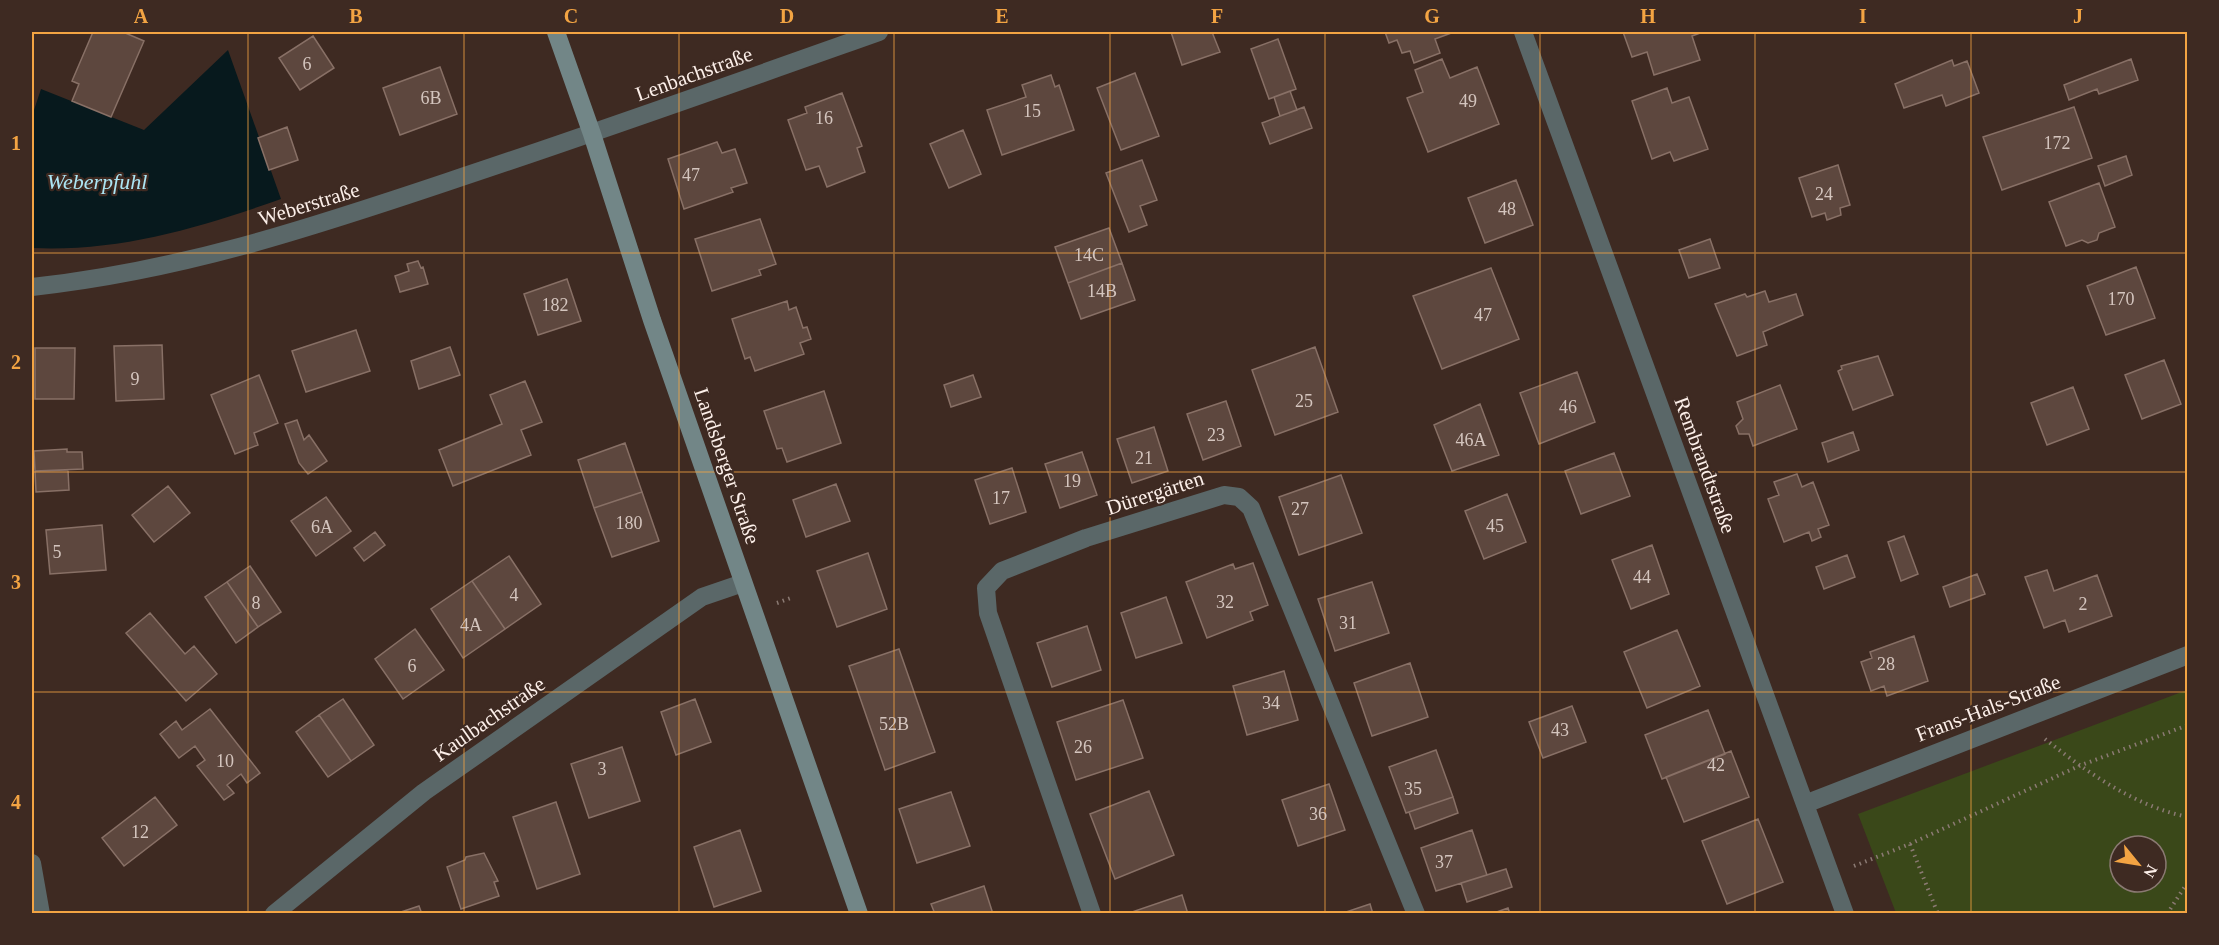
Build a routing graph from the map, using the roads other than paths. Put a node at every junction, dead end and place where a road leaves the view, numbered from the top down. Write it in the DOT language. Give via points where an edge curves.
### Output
graph roads {
  1 [pos="556,32"];
  2 [pos="879,32"];
  3 [pos="1523,32"];
  4 [pos="592,134"];
  5 [pos="32,287"];
  6 [pos="743,583"];
  7 [pos="2187,655"];
  8 [pos="1805,804"];
  9 [pos="32,863"];
  10 [pos="41,914"];
  11 [pos="274,914"];
  12 [pos="859,914"];
  13 [pos="1092,914"];
  14 [pos="1416,914"];
  15 [pos="1845,914"];
  1 -- 4 [label="street, Landsberger Straße"];
  2 -- 4 [label="street, Lenbachstraße"];
  3 -- 8 [label="street, Rembrandtstraße"];
  4 -- 5 [label="street, Weberstraße" via="271,240 184,263"];
  4 -- 6 [label="street, Landsberger Straße"];
  6 -- 11 [label="street, Kaulbachstraße" via="702,597 424,792"];
  6 -- 12 [label="street, Landsberger Straße"];
  7 -- 8 [label="street, Frans-Hals-Straße"];
  8 -- 15 [label="street, Rembrandtstraße"];
  9 -- 10 [label="street"];
  13 -- 14 [label="street, Dürergärten" via="988,614 986,588 1002,571 1075,542 1224,495 1239,496 1251,508"];
}
